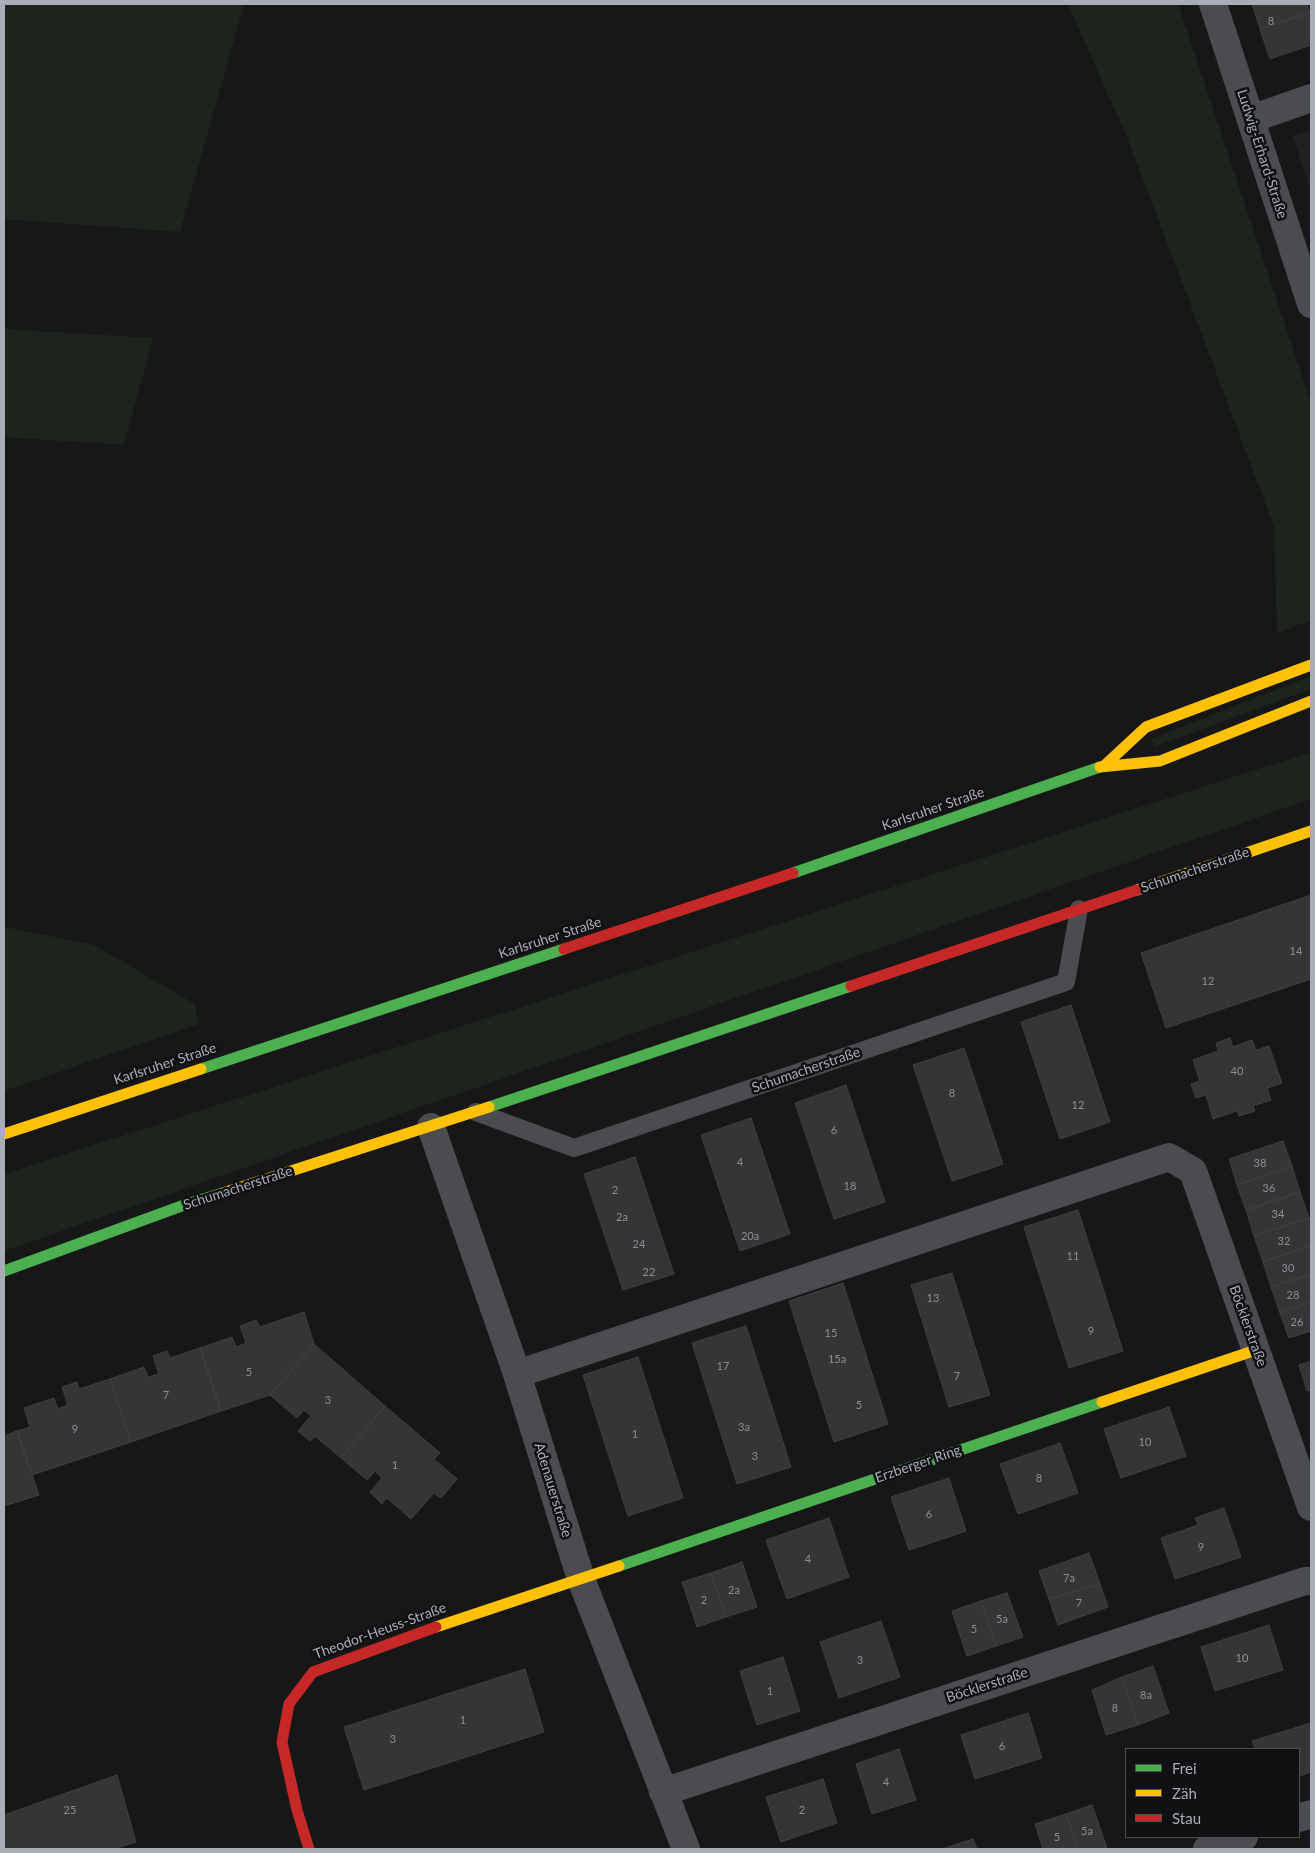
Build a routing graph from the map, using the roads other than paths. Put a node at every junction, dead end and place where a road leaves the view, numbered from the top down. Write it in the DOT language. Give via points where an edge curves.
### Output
graph roads {
  1 [pos="1212,4"];
  2 [pos="1311,98"];
  3 [pos="1251,119"];
  4 [pos="1311,304"];
  5 [pos="1311,665"];
  6 [pos="1311,701"];
  7 [pos="1104,766"];
  8 [pos="1311,831"];
  9 [pos="1079,909"];
  10 [pos="475,1112"];
  11 [pos="431,1127"];
  12 [pos="4,1134"];
  13 [pos="4,1272"];
  14 [pos="1256,1350"];
  15 [pos="517,1374"];
  16 [pos="1311,1507"];
  17 [pos="580,1579"];
  18 [pos="1311,1581"];
  19 [pos="663,1792"];
  20 [pos="1241,1838"];
  21 [pos="309,1849"];
  22 [pos="686,1849"];
  23 [pos="1207,1849"];
  1 -- 3 [label="street, Ludwig-Erhard-Straße"];
  2 -- 3 [label="street"];
  3 -- 4 [label="street, Ludwig-Erhard-Straße"];
  5 -- 7 [label="street, Karlsruher Straße" via="1146,728"];
  6 -- 7 [label="street, Karlsruher Straße" via="1160,761"];
  7 -- 12 [label="street, Karlsruher Straße" via="811,867"];
  8 -- 9 [label="street, Schumacherstraße"];
  9 -- 10 [label="street, Schumacherstraße"];
  9 -- 10 [label="lane, Schumacherstraße" via="1066,982 574,1148"];
  10 -- 11 [label="street, Schumacherstraße"];
  11 -- 13 [label="street, Schumacherstraße" via="187,1204"];
  11 -- 15 [label="street, Adenauerstraße"];
  14 -- 15 [label="street, Böcklerstraße" via="1193,1171 1169,1157"];
  14 -- 16 [label="street, Böcklerstraße"];
  14 -- 17 [label="street, Erzberger Ring"];
  15 -- 17 [label="street, Adenauerstraße"];
  17 -- 19 [label="street, Adenauerstraße"];
  17 -- 21 [label="street, Theodor-Heuss-Straße" via="468,1615 313,1672 289,1704 282,1742"];
  18 -- 19 [label="street, Böcklerstraße" via="1305,1580"];
  19 -- 22 [label="street, Adenauerstraße"];
  20 -- 23 [label="street"];
}
